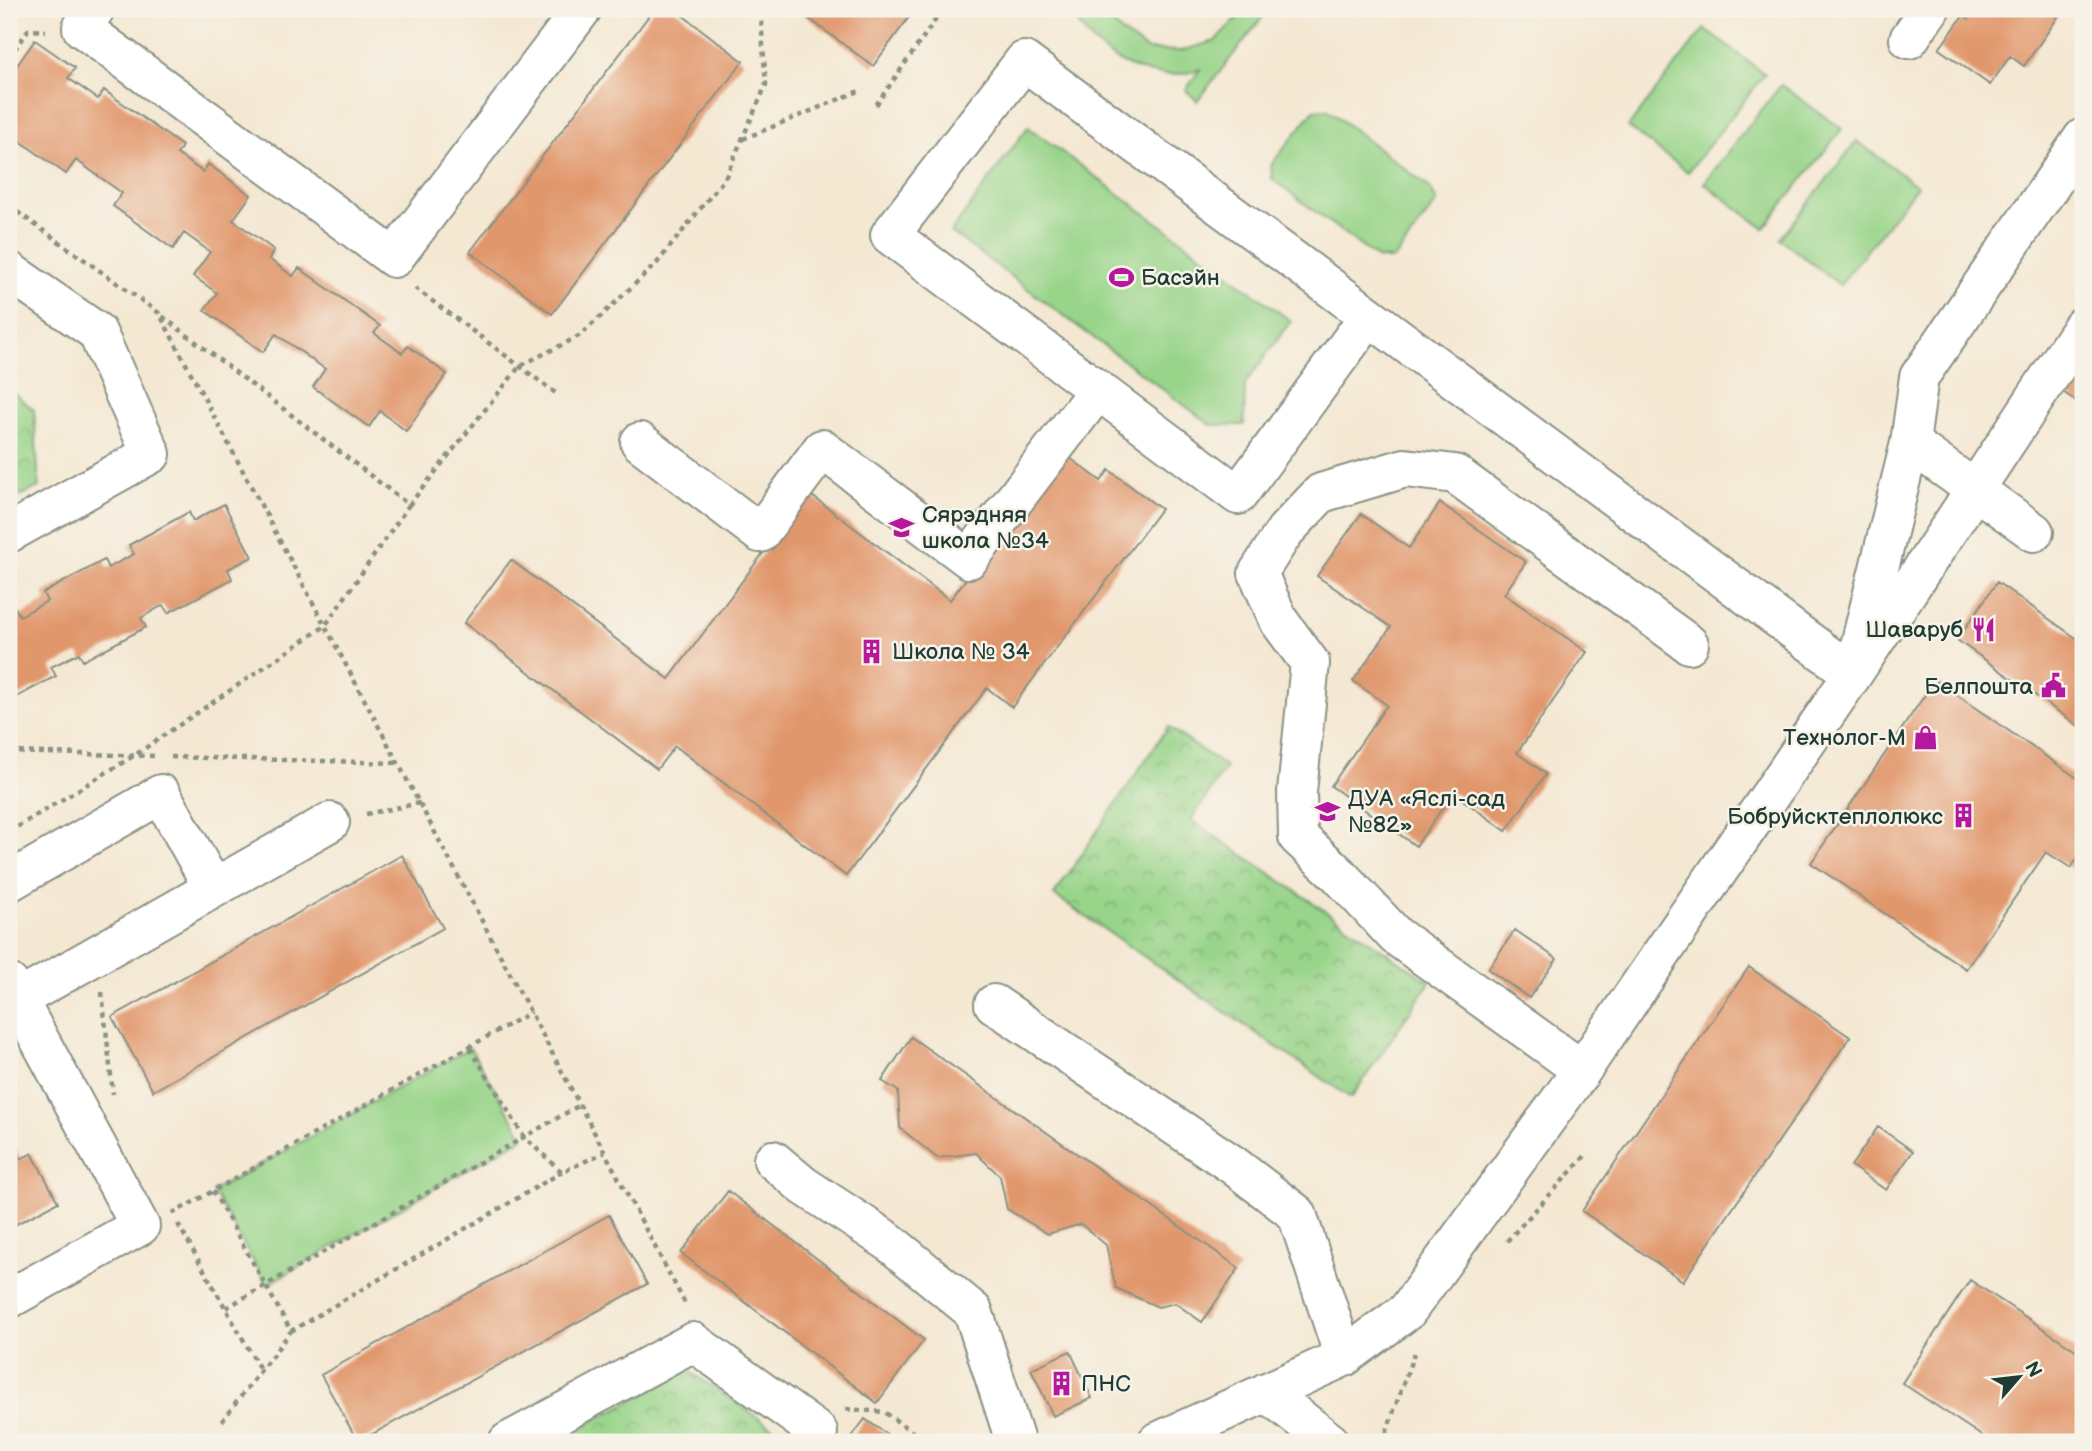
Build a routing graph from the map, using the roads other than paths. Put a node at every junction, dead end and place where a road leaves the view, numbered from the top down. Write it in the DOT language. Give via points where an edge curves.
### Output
graph roads {
  1 [pos="95,9"];
  2 [pos="582,9"];
  3 [pos="2083,138"];
  4 [pos="9,271"];
  5 [pos="1369,316"];
  6 [pos="2083,326"];
  7 [pos="1098,390"];
  8 [pos="640,442"];
  9 [pos="1910,443"];
  10 [pos="1975,492"];
  11 [pos="9,533"];
  12 [pos="2034,533"];
  13 [pos="1689,644"];
  14 [pos="1853,674"];
  15 [pos="343,821"];
  16 [pos="9,882"];
  17 [pos="213,888"];
  18 [pos="14,991"];
  19 [pos="994,1004"];
  20 [pos="1582,1070"];
  21 [pos="773,1160"];
  22 [pos="9,1299"];
  23 [pos="1344,1357"];
  24 [pos="1266,1392"];
  25 [pos="1014,1438"];
  26 [pos="508,1442"];
  27 [pos="808,1442"];
  28 [pos="1157,1442"];
  29 [pos="1330,1442"];
  1 -- 2 [label="lane" via="82,28 394,258"];
  3 -- 9 [label="lane" via="1919,377"];
  4 -- 11 [label="lane" via="97,332 151,454"];
  5 -- 7 [label="lane" via="1238,495"];
  5 -- 7 [label="lane" via="1024,61 890,235"];
  5 -- 14 [label="lane"];
  6 -- 10 [label="lane"];
  7 -- 8 [label="lane" via="969,559 822,449 760,533"];
  9 -- 10 [label="lane"];
  9 -- 14 [label="lane"];
  10 -- 12 [label="lane"];
  10 -- 14 [label="lane"];
  13 -- 20 [label="lane" via="1455,474 1405,468 1321,493 1285,531 1258,573 1279,621 1310,663 1297,792 1298,837 1396,936"];
  14 -- 20 [label="lane"];
  15 -- 17 [label="lane"];
  16 -- 17 [label="lane" via="161,794"];
  17 -- 18 [label="lane"];
  18 -- 22 [label="lane" via="159,1214"];
  19 -- 23 [label="lane" via="1233,1165 1297,1214"];
  20 -- 23 [label="lane" via="1407,1311"];
  21 -- 25 [label="lane" via="888,1241 973,1311"];
  23 -- 24 [label="lane"];
  24 -- 28 [label="lane"];
  24 -- 29 [label="lane"];
  26 -- 27 [label="lane" via="693,1342 818,1432"];
}
